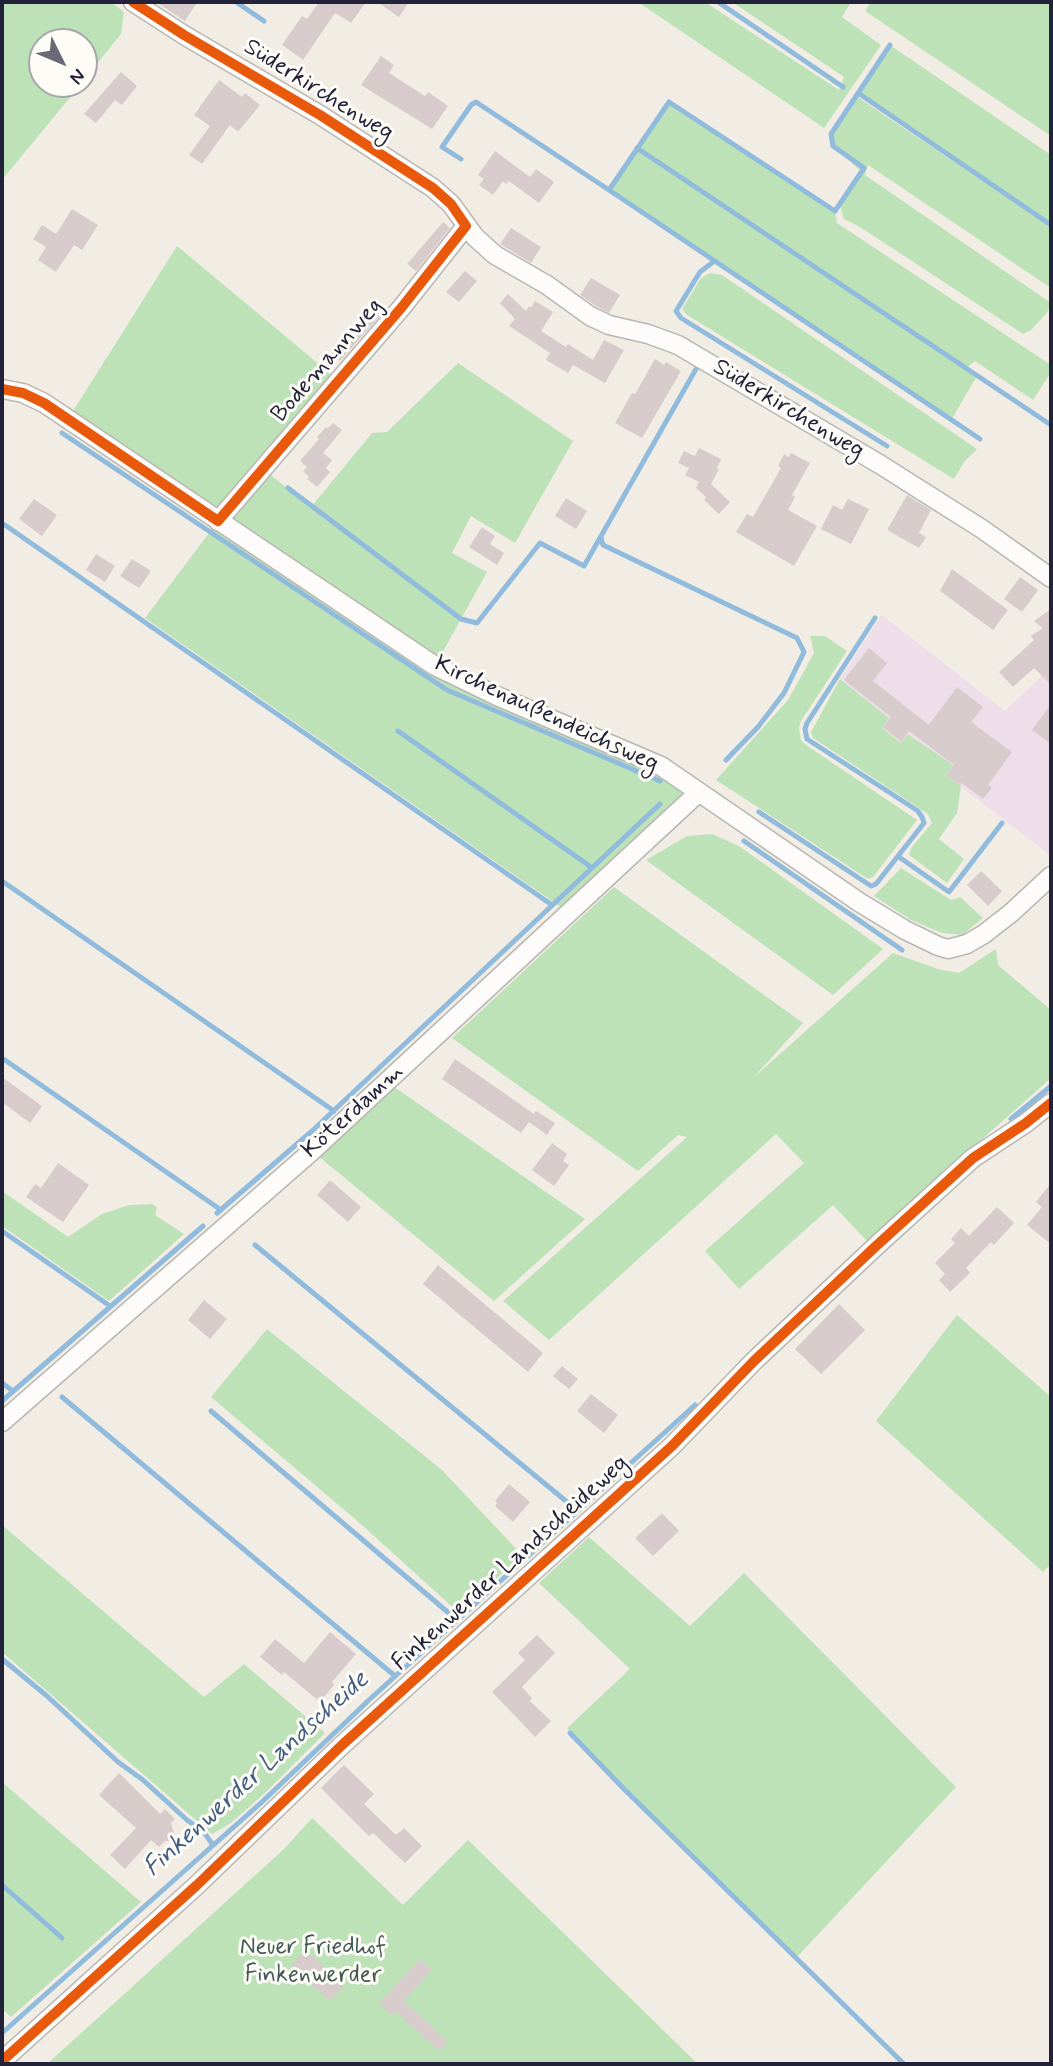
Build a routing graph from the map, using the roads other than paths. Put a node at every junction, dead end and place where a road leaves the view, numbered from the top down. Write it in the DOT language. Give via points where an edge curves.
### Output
graph roads {
  1 [pos="135,3"];
  2 [pos="466,226"];
  3 [pos="2,389"];
  4 [pos="218,521"];
  5 [pos="1051,578"];
  6 [pos="698,793"];
  7 [pos="1051,876"];
  8 [pos="1051,1103"];
  9 [pos="2,1422"];
  10 [pos="2,2061"];
  1 -- 2 [label="street, Süderkirchenweg" via="433,188"];
  2 -- 4 [label="street, Bodemannweg"];
  2 -- 5 [label="street, Süderkirchenweg" via="495,254 590,316 678,345 915,486"];
  3 -- 4 [label="street, Kirchenaußendeichsweg" via="44,403"];
  4 -- 6 [label="street, Kirchenaußendeichsweg" via="435,666 661,766"];
  6 -- 7 [label="street, Kirchenaußendeichsweg" via="859,902 947,949 984,934"];
  6 -- 9 [label="street, Köterdamm" via="312,1151"];
  8 -- 10 [label="street, Finkenwerder Landscheideweg" via="973,1158 874,1247 672,1446"];
}
